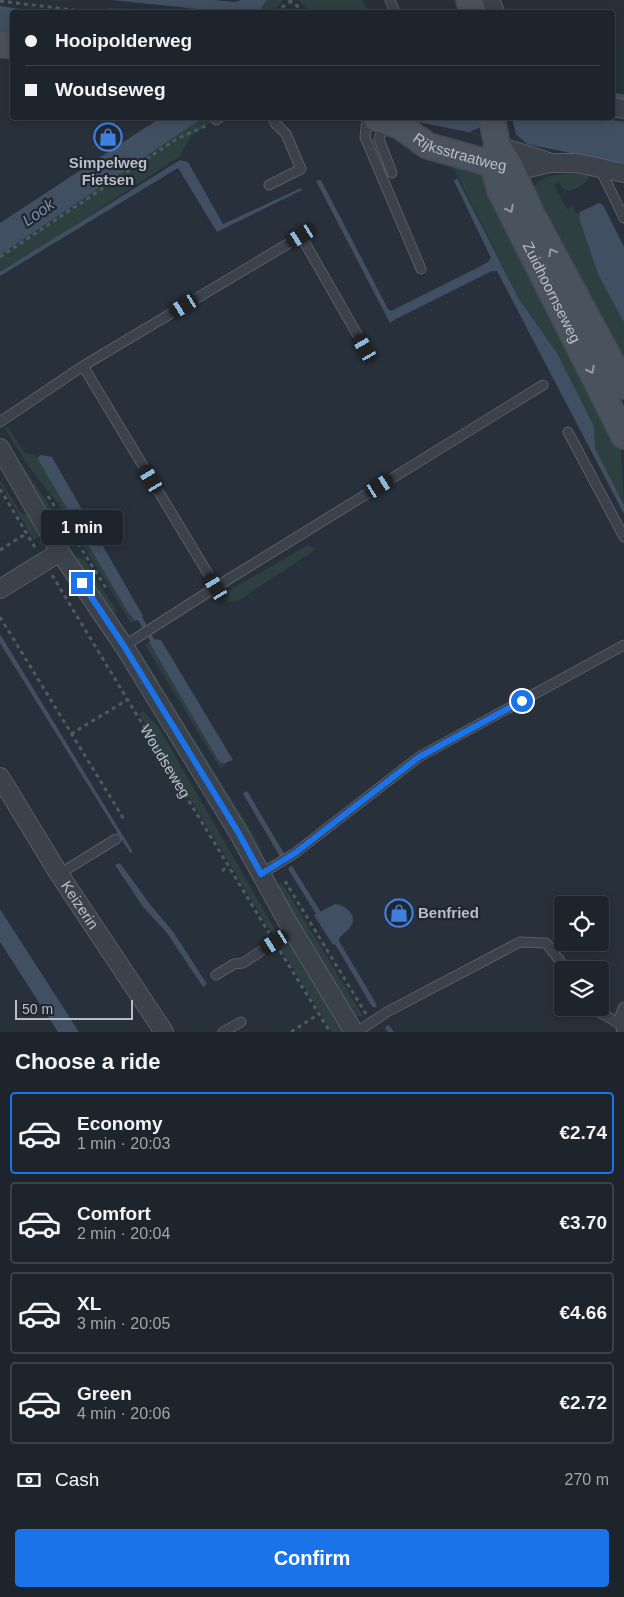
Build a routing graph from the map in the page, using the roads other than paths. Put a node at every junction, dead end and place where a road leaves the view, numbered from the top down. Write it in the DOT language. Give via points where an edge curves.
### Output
graph roads {
  1 [pos="274,120"];
  2 [pos="383,121"];
  3 [pos="497,146"];
  4 [pos="550,163"];
  5 [pos="599,168"];
  6 [pos="392,173"];
  7 [pos="624,173"];
  8 [pos="269,185"];
  9 [pos="624,218"];
  10 [pos="421,269"];
  11 [pos="365,348"];
  12 [pos="83,366"];
  13 [pos="543,385"];
  14 [pos="624,386"];
  15 [pos="0,422"];
  16 [pos="568,432"];
  17 [pos="624,436"];
  18 [pos="0,448"];
  19 [pos="624,537"];
  20 [pos="60,552"];
  21 [pos="216,587"];
  22 [pos="0,589"];
  23 [pos="624,645"];
  24 [pos="124,646"];
  25 [pos="0,777"];
  26 [pos="116,840"];
  27 [pos="59,874"];
  28 [pos="261,874"];
  29 [pos="293,930"];
  30 [pos="560,961"];
  31 [pos="216,975"];
  32 [pos="624,1007"];
  33 [pos="605,1016"];
  34 [pos="241,1022"];
  35 [pos="621,1028"];
  36 [pos="164,1032"];
  37 [pos="223,1032"];
  38 [pos="355,1032"];
  1 -- 8 [label="lane" via="286,134 301,169"];
  2 -- 3 [label="main road, Rijksstraatweg"];
  2 -- 3 [label="main road, Rijksstraatweg" via="426,150"];
  2 -- 6 [label="lane" via="379,139"];
  2 -- 10 [label="lane" via="365,137"];
  3 -- 4 [label="street, Rijksstraatweg"];
  3 -- 4 [label="street, Rijksstraatweg" via="528,168"];
  14 -- 3 [label="main road, Zuidhoornseweg, one-way"];
  3 -- 17 [label="main road, Zuidhoornseweg, one-way" via="500,190"];
  4 -- 5 [label="street, Rijksstraatweg" via="576,163"];
  5 -- 7 [label="street, Rijksstraatweg"];
  5 -- 9 [label="lane"];
  11 -- 12 [label="lane" via="301,236"];
  12 -- 15 [label="lane"];
  12 -- 21 [label="lane"];
  13 -- 21 [label="lane"];
  16 -- 19 [label="lane"];
  18 -- 20 [label="street, Woudseweg"];
  20 -- 22 [label="street"];
  20 -- 24 [label="street, Woudseweg"];
  21 -- 24 [label="lane"];
  23 -- 28 [label="lane" via="419,757 295,853"];
  24 -- 28 [label="street, Woudseweg"];
  25 -- 27 [label="street, Keizerin"];
  26 -- 27 [label="lane"];
  27 -- 36 [label="street, Keizerin"];
  28 -- 29 [label="street, Woudseweg"];
  29 -- 31 [label="lane" via="243,963 234,964"];
  29 -- 38 [label="street, Woudseweg"];
  30 -- 38 [label="lane" via="546,943 520,942"];
  32 -- 35 [label="lane" via="620,1016"];
  33 -- 35 [label="lane"];
  34 -- 37 [label="lane"];
}
